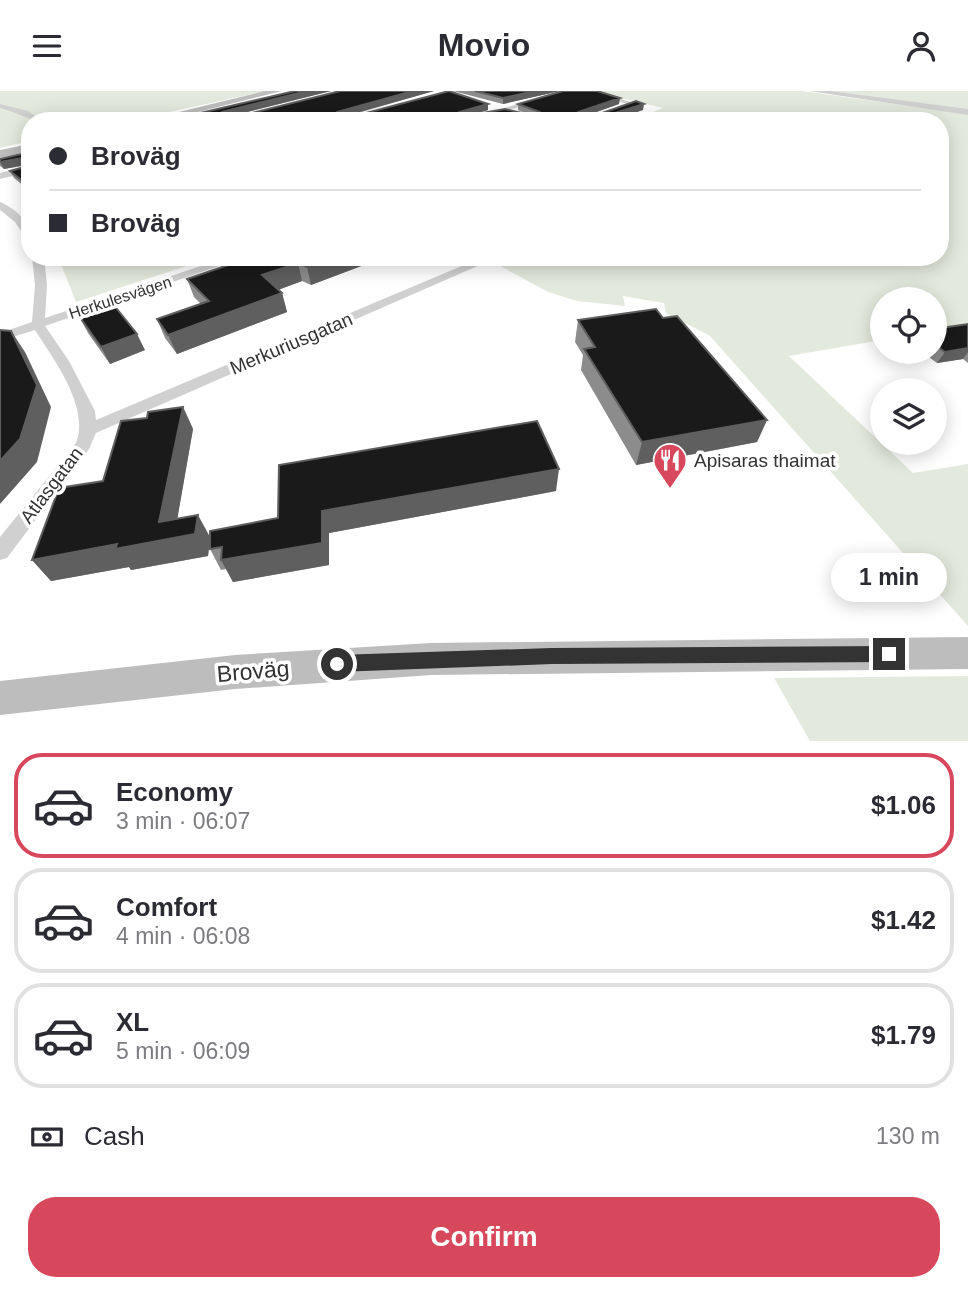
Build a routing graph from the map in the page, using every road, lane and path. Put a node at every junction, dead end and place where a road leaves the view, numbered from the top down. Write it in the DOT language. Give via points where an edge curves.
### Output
graph roads {
  1 [pos="278,91"];
  2 [pos="570,91"];
  3 [pos="589,91"];
  4 [pos="813,91"];
  5 [pos="482,102"];
  6 [pos="0,106"];
  7 [pos="505,110"];
  8 [pos="26,112"];
  9 [pos="186,112"];
  10 [pos="497,112"];
  11 [pos="510,112"];
  12 [pos="609,112"];
  13 [pos="968,112"];
  14 [pos="21,150"];
  15 [pos="0,154"];
  16 [pos="21,171"];
  17 [pos="0,176"];
  18 [pos="0,205"];
  19 [pos="21,224"];
  20 [pos="39,266"];
  21 [pos="213,266"];
  22 [pos="472,266"];
  23 [pos="38,325"];
  24 [pos="0,337"];
  25 [pos="89,429"];
  26 [pos="0,552"];
  27 [pos="968,653"];
  28 [pos="0,698"];
  1 -- 9 [label="main road"];
  2 -- 7 [label="street"];
  3 -- 12 [label="street" via="634,104"];
  4 -- 13 [label="street"];
  5 -- 7 [label="street"];
  6 -- 8 [label="street"];
  7 -- 10 [label="street"];
  7 -- 11 [label="street"];
  14 -- 15 [label="main road"];
  16 -- 17 [label="street"];
  18 -- 19 [label="street"];
  20 -- 23 [label="street"];
  21 -- 23 [label="street, Herkulesvägen"];
  22 -- 25 [label="street, Merkuriusgatan"];
  23 -- 24 [label="street, Herkulesvägen"];
  23 -- 25 [label="street, Atlasgatan" via="87,411"];
  25 -- 26 [label="street, Atlasgatan" via="83,445"];
  27 -- 28 [label="main road, Broväg" via="404,660 235,672"];
}
